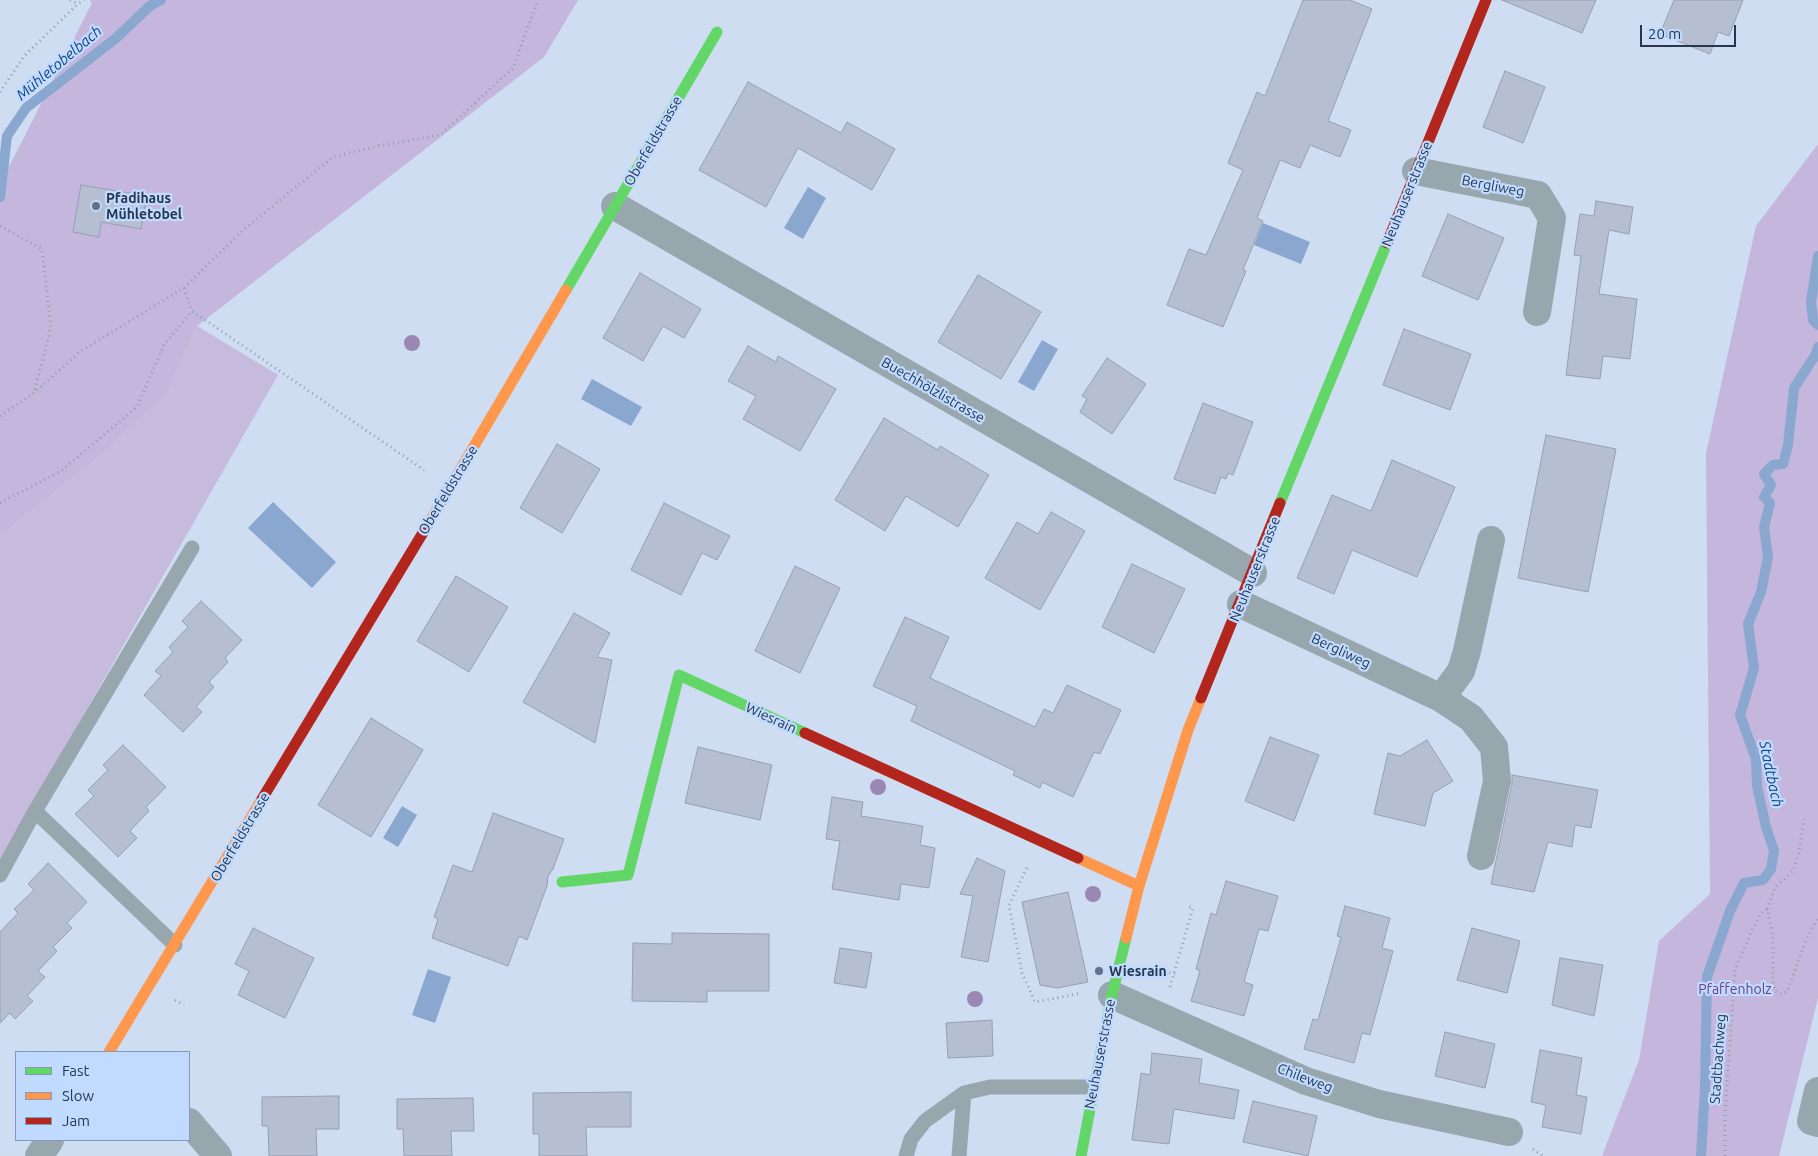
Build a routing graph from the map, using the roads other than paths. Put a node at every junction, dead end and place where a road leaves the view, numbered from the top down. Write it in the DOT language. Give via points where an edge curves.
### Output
graph roads {
  1 [pos="1486,0"];
  2 [pos="717,32"];
  3 [pos="1416,171"];
  4 [pos="614,206"];
  5 [pos="1537,312"];
  6 [pos="1491,540"];
  7 [pos="192,548"];
  8 [pos="1252,574"];
  9 [pos="1241,604"];
  10 [pos="1441,698"];
  11 [pos="35,810"];
  12 [pos="1481,856"];
  13 [pos="0,875"];
  14 [pos="562,882"];
  15 [pos="1139,886"];
  16 [pos="175,945"];
  17 [pos="1112,995"];
  18 [pos="111,1051"];
  19 [pos="1093,1087"];
  20 [pos="1818,1092"];
  21 [pos="964,1093"];
  22 [pos="190,1123"];
  23 [pos="1818,1123"];
  24 [pos="1508,1132"];
  25 [pos="49,1141"];
  26 [pos="39,1156"];
  27 [pos="218,1156"];
  28 [pos="906,1156"];
  29 [pos="959,1156"];
  30 [pos="1081,1156"];
  1 -- 3 [label="street, Neuhauserstrasse"];
  2 -- 4 [label="street, Oberfeldstrasse"];
  3 -- 5 [label="street, Bergliweg" via="1538,195 1552,218"];
  3 -- 8 [label="street, Neuhauserstrasse"];
  4 -- 8 [label="street, Buechhölzlistrasse"];
  4 -- 16 [label="street, Oberfeldstrasse" via="450,487"];
  6 -- 10 [label="street" via="1461,671"];
  7 -- 11 [label="lane"];
  8 -- 9 [label="street, Neuhauserstrasse"];
  9 -- 10 [label="street, Bergliweg"];
  9 -- 15 [label="street, Neuhauserstrasse" via="1188,730"];
  10 -- 12 [label="street, Bergliweg" via="1471,718 1494,747 1497,781"];
  11 -- 13 [label="lane"];
  11 -- 16 [label="lane"];
  14 -- 15 [label="street, Wiesrain" via="628,875 679,675"];
  15 -- 17 [label="street, Neuhauserstrasse"];
  16 -- 18 [label="street, Oberfeldstrasse"];
  17 -- 19 [label="street, Neuhauserstrasse"];
  17 -- 24 [label="street, Chileweg" via="1306,1081 1379,1104"];
  19 -- 21 [label="lane" via="990,1087"];
  19 -- 30 [label="street, Neuhauserstrasse"];
  20 -- 23 [label="street" via="1811,1121"];
  21 -- 28 [label="lane" via="925,1121 911,1139"];
  21 -- 29 [label="lane"];
  22 -- 27 [label="street"];
  25 -- 26 [label="street"];
}
